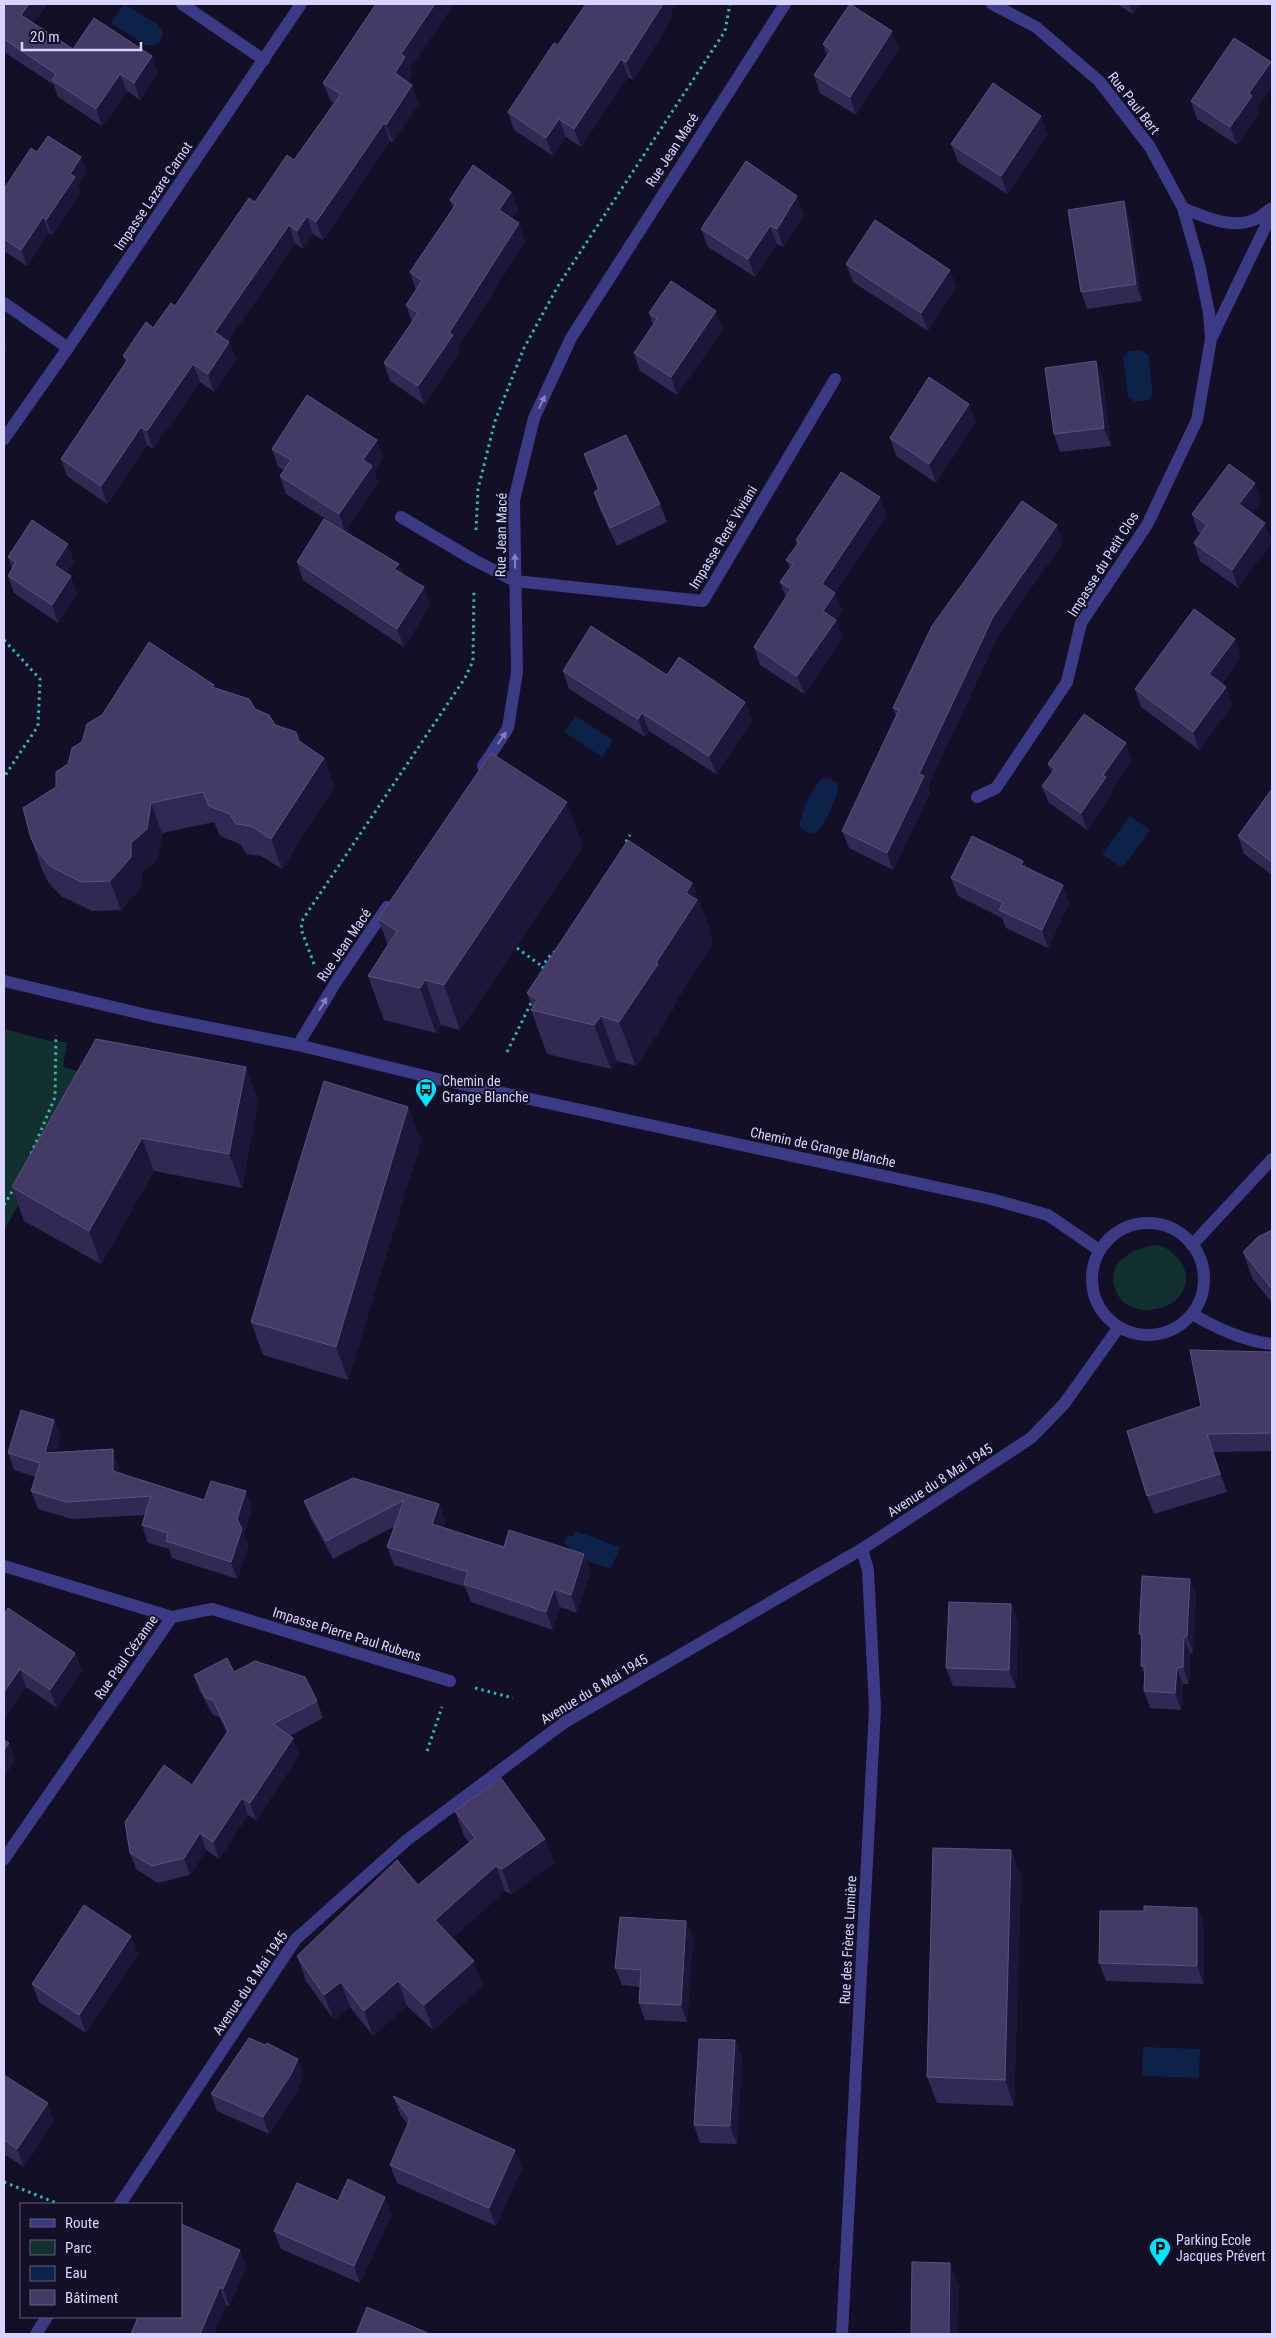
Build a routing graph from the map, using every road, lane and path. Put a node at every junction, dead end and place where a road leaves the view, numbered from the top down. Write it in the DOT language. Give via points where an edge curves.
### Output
graph roads {
  1 [pos="182,4"];
  2 [pos="301,4"];
  3 [pos="785,4"];
  4 [pos="992,4"];
  5 [pos="264,60"];
  6 [pos="1183,208"];
  7 [pos="1272,208"];
  8 [pos="1272,213"];
  9 [pos="1199,264"];
  10 [pos="4,303"];
  11 [pos="1211,338"];
  12 [pos="68,348"];
  13 [pos="835,379"];
  14 [pos="4,439"];
  15 [pos="401,517"];
  16 [pos="515,581"];
  17 [pos="4,640"];
  18 [pos="477,774"];
  19 [pos="4,777"];
  20 [pos="978,796"];
  21 [pos="630,835"];
  22 [pos="626,843"];
  23 [pos="396,894"];
  24 [pos="563,947"];
  25 [pos="517,948"];
  26 [pos="543,967"];
  27 [pos="4,981"];
  28 [pos="540,981"];
  29 [pos="535,996"];
  30 [pos="56,1034"];
  31 [pos="298,1046"];
  32 [pos="506,1052"];
  33 [pos="1272,1158"];
  34 [pos="28,1162"];
  35 [pos="19,1179"];
  36 [pos="4,1204"];
  37 [pos="1192,1245"];
  38 [pos="1099,1250"];
  39 [pos="1192,1314"];
  40 [pos="1119,1327"];
  41 [pos="1272,1344"];
  42 [pos="862,1549"];
  43 [pos="4,1566"];
  44 [pos="172,1618"];
  45 [pos="450,1680"];
  46 [pos="513,1698"];
  47 [pos="427,1751"];
  48 [pos="4,1859"];
  49 [pos="4,2182"];
  50 [pos="56,2203"];
  51 [pos="121,2203"];
  52 [pos="46,2318"];
  53 [pos="36,2334"];
  54 [pos="842,2334"];
  1 -- 5 [label="street"];
  2 -- 5 [label="street, Impasse Lazare Carnot"];
  16 -- 3 [label="street, Rue Jean Macé, one-way" via="514,500 534,418 571,338"];
  4 -- 6 [label="street, Rue Paul Bert" via="1036,27 1099,81 1150,147"];
  5 -- 12 [label="street, Impasse Lazare Carnot"];
  6 -- 7 [label="street" via="1233,223 1255,220"];
  6 -- 9 [label="street, Rue Paul Bert"];
  8 -- 11 [label="street"];
  9 -- 11 [label="street, Impasse du Petit Clos"];
  10 -- 12 [label="street"];
  11 -- 20 [label="street, Impasse du Petit Clos" via="1197,420 1147,525 1081,622 1067,682 996,788"];
  12 -- 14 [label="street, Impasse Lazare Carnot"];
  13 -- 16 [label="street, Impasse René Viviani" via="703,601"];
  15 -- 16 [label="street"];
  18 -- 16 [label="street, Rue Jean Macé, one-way" via="508,728 517,672"];
  17 -- 19 [label="path" via="40,679 38,726"];
  21 -- 22 [label="path"];
  31 -- 23 [label="street, Rue Jean Macé, one-way" via="336,982"];
  24 -- 26 [label="path" via="550,956"];
  25 -- 26 [label="path"];
  26 -- 28 [label="path"];
  27 -- 31 [label="street, Chemin de Grange Blanche"];
  29 -- 32 [label="path"];
  30 -- 34 [label="path" via="55,1097"];
  31 -- 38 [label="street, Chemin de Grange Blanche" via="991,1199 1048,1215"];
  33 -- 37 [label="street"];
  35 -- 36 [label="path"];
  37 -- 38 [label="street" via="1179,1232 1144,1222 1127,1226 1111,1236"];
  37 -- 39 [label="street" via="1200,1258 1204,1279"];
  38 -- 40 [label="street" via="1093,1267 1096,1301"];
  39 -- 40 [label="street" via="1173,1328 1150,1335"];
  39 -- 41 [label="street" via="1220,1330"];
  40 -- 42 [label="street, Avenue du 8 Mai 1945" via="1064,1404 1031,1438"];
  42 -- 51 [label="street, Avenue du 8 Mai 1945" via="565,1722 399,1846 296,1939"];
  42 -- 54 [label="street, Rue des Frères Lumière" via="868,1570 875,1709"];
  43 -- 44 [label="street, Rue Paul Cézanne"];
  44 -- 45 [label="street, Impasse Pierre Paul Rubens" via="212,1609"];
  44 -- 48 [label="street, Rue Paul Cézanne"];
  45 -- 46 [label="path"];
  45 -- 47 [label="path"];
  49 -- 50 [label="path"];
  52 -- 53 [label="street"];
}
